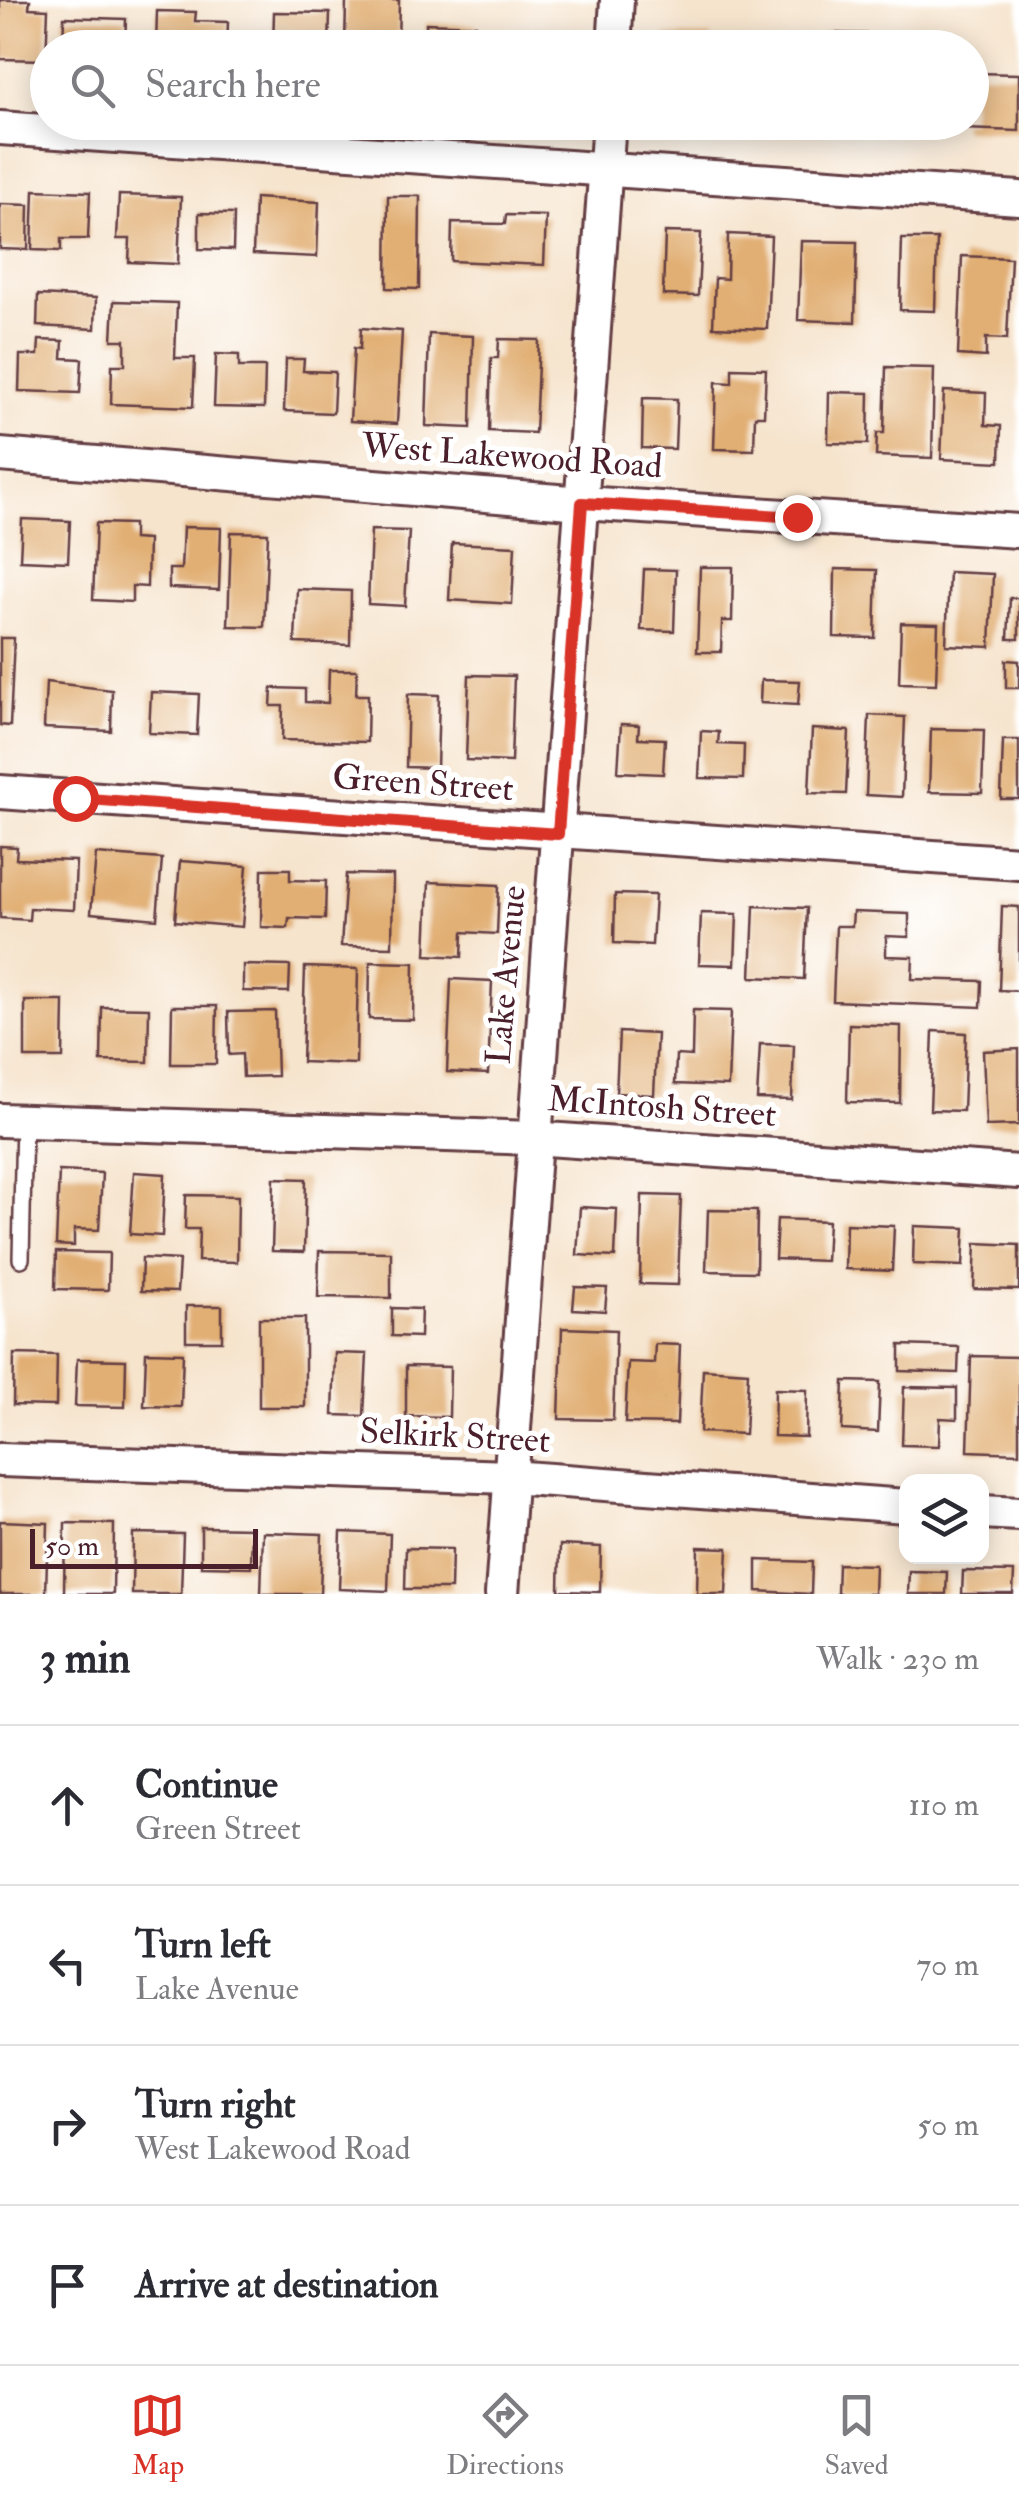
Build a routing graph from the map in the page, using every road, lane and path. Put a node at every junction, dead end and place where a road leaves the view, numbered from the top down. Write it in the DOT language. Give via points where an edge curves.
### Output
graph roads {
  1 [pos="618,0"];
  2 [pos="616,30"];
  3 [pos="0,128"];
  4 [pos="30,130"];
  5 [pos="165,140"];
  6 [pos="607,140"];
  7 [pos="605,172"];
  8 [pos="1019,198"];
  9 [pos="0,455"];
  10 [pos="582,503"];
  11 [pos="1019,530"];
  12 [pos="0,792"];
  13 [pos="558,834"];
  14 [pos="1019,863"];
  15 [pos="12,1120"];
  16 [pos="533,1138"];
  17 [pos="1019,1172"];
  18 [pos="21,1259"];
  19 [pos="0,1460"];
  20 [pos="510,1477"];
  21 [pos="899,1505"];
  22 [pos="989,1512"];
  23 [pos="1019,1514"];
  24 [pos="502,1594"];
  1 -- 2 [label="street"];
  3 -- 4 [label="street"];
  5 -- 7 [label="street"];
  6 -- 7 [label="street, Lake Avenue"];
  7 -- 8 [label="street"];
  7 -- 10 [label="street, Lake Avenue"];
  9 -- 10 [label="street, West Lakewood Road"];
  10 -- 11 [label="street, West Lakewood Road"];
  10 -- 13 [label="street, Lake Avenue"];
  12 -- 13 [label="street, Green Street"];
  13 -- 14 [label="street, Green Street"];
  13 -- 16 [label="street, Lake Avenue"];
  15 -- 16 [label="street, McIntosh Street"];
  15 -- 18 [label="lane"];
  16 -- 17 [label="street, McIntosh Street"];
  16 -- 20 [label="street, Lake Avenue"];
  19 -- 20 [label="street, Selkirk Street"];
  20 -- 21 [label="street, Selkirk Street"];
  20 -- 24 [label="street, Lake Avenue"];
  22 -- 23 [label="street"];
}
